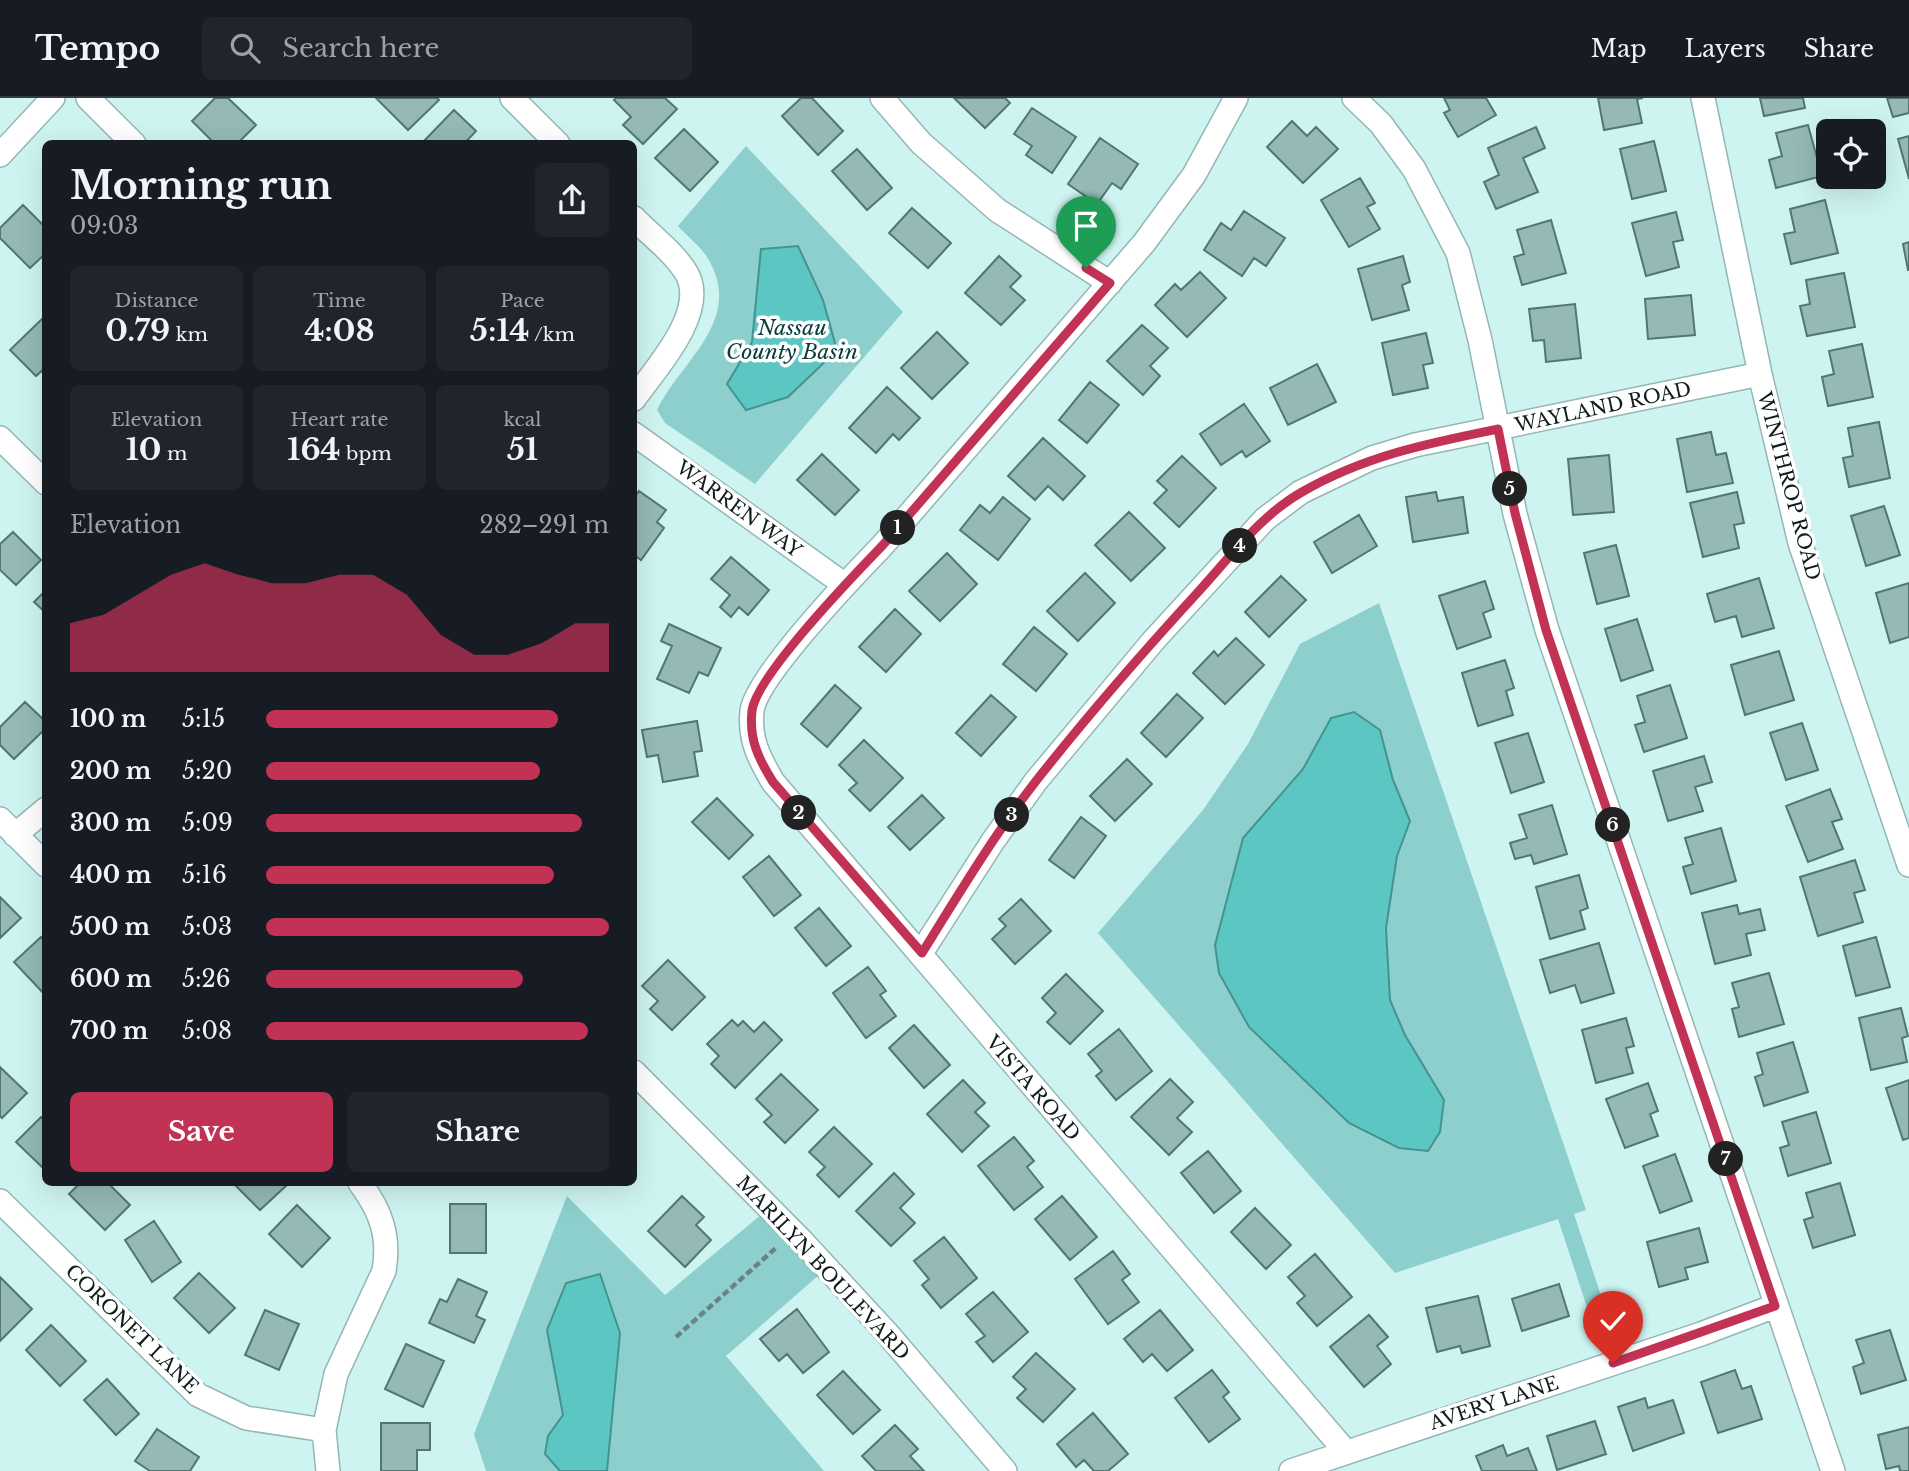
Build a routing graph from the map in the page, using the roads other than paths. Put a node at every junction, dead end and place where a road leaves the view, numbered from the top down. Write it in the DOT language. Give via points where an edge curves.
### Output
graph roads {
  1 [pos="52,98"];
  2 [pos="88,98"];
  3 [pos="512,98"];
  4 [pos="882,98"];
  5 [pos="1236,98"];
  6 [pos="1354,98"];
  7 [pos="1703,98"];
  8 [pos="130,140"];
  9 [pos="554,140"];
  10 [pos="0,155"];
  11 [pos="637,221"];
  12 [pos="1110,283"];
  13 [pos="1760,373"];
  14 [pos="637,395"];
  15 [pos="1498,429"];
  16 [pos="637,436"];
  17 [pos="0,438"];
  18 [pos="42,479"];
  19 [pos="845,585"];
  20 [pos="42,811"];
  21 [pos="8,827"];
  22 [pos="42,861"];
  23 [pos="1909,865"];
  24 [pos="922,953"];
  25 [pos="637,1075"];
  26 [pos="362,1186"];
  27 [pos="0,1201"];
  28 [pos="1775,1306"];
  29 [pos="324,1430"];
  30 [pos="1346,1452"];
  31 [pos="328,1471"];
  32 [pos="1005,1471"];
  33 [pos="1291,1471"];
  34 [pos="1833,1471"];
  1 -- 10 [label="street"];
  2 -- 8 [label="street"];
  3 -- 9 [label="street"];
  4 -- 12 [label="street" via="922,143 997,210"];
  5 -- 12 [label="street" via="1194,175"];
  6 -- 15 [label="street" via="1381,124 1414,169 1458,253"];
  7 -- 13 [label="street, WINTHROP ROAD"];
  11 -- 14 [label="street" via="687,274 691,292 691,311 683,328"];
  12 -- 19 [label="street"];
  13 -- 15 [label="street, WAYLAND ROAD"];
  13 -- 23 [label="street, WINTHROP ROAD" via="1800,543"];
  15 -- 24 [label="street, WAYLAND ROAD" via="1372,458 1301,492 1265,519 1154,640 1036,781"];
  15 -- 28 [label="street" via="1546,630"];
  16 -- 19 [label="street, WARREN WAY"];
  17 -- 18 [label="street"];
  19 -- 24 [label="street, VISTA ROAD" via="763,683 752,709 752,739 773,782"];
  20 -- 21 [label="street"];
  21 -- 22 [label="street"];
  24 -- 30 [label="street, VISTA ROAD"];
  25 -- 32 [label="street, MARILYN BOULEVARD" via="886,1332"];
  26 -- 29 [label="street" via="375,1203 387,1254 384,1271 336,1374"];
  27 -- 29 [label="street, CORONET LANE" via="198,1395 246,1418"];
  28 -- 30 [label="street, AVERY LANE"];
  28 -- 34 [label="street"];
  29 -- 31 [label="street"];
  30 -- 33 [label="street, AVERY LANE"];
}
